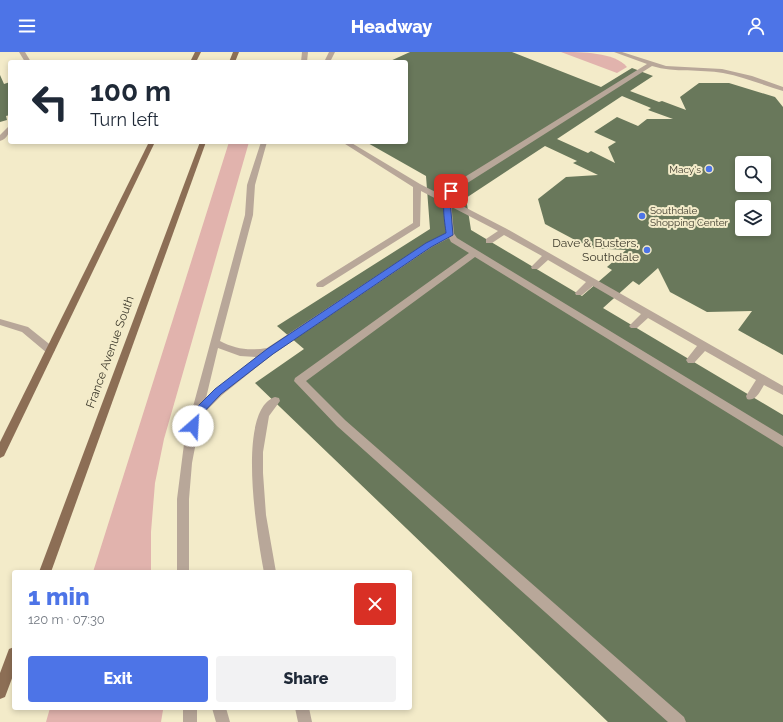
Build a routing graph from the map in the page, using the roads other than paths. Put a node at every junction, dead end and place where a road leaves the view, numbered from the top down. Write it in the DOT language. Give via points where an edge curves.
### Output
graph roads {
  1 [pos="617,52"];
  2 [pos="651,64"];
  3 [pos="783,89"];
  4 [pos="8,129"];
  5 [pos="0,139"];
  6 [pos="151,144"];
  7 [pos="202,144"];
  8 [pos="263,144"];
  9 [pos="348,144"];
  10 [pos="417,186"];
  11 [pos="504,231"];
  12 [pos="450,234"];
  13 [pos="490,241"];
  14 [pos="475,253"];
  15 [pos="547,256"];
  16 [pos="535,267"];
  17 [pos="592,282"];
  18 [pos="320,285"];
  19 [pos="579,293"];
  20 [pos="646,313"];
  21 [pos="0,322"];
  22 [pos="634,326"];
  23 [pos="215,342"];
  24 [pos="703,346"];
  25 [pos="50,350"];
  26 [pos="270,351"];
  27 [pos="691,360"];
  28 [pos="762,380"];
  29 [pos="783,392"];
  30 [pos="751,396"];
  31 [pos="275,401"];
  32 [pos="196,414"];
  33 [pos="783,442"];
  34 [pos="0,453"];
  35 [pos="46,570"];
  36 [pos="183,570"];
  37 [pos="270,570"];
  38 [pos="12,659"];
  39 [pos="0,692"];
  40 [pos="190,710"];
  41 [pos="219,710"];
  42 [pos="302,710"];
  43 [pos="190,722"];
  44 [pos="223,722"];
  45 [pos="305,722"];
  46 [pos="679,722"];
  1 -- 2 [label="lane"];
  2 -- 3 [label="lane" via="676,70 722,71"];
  2 -- 12 [label="lane, bridge" via="458,185 451,191 447,200"];
  4 -- 5 [label="lane"];
  6 -- 25 [label="main road"];
  7 -- 35 [label="main road, France Avenue South"];
  8 -- 23 [label="lane" via="251,185 249,215"];
  9 -- 10 [label="lane"];
  10 -- 11 [label="lane"];
  10 -- 18 [label="lane" via="417,224"];
  11 -- 13 [label="lane"];
  11 -- 15 [label="lane"];
  12 -- 14 [label="lane" via="454,240"];
  12 -- 26 [label="lane" via="429,245"];
  14 -- 33 [label="lane"];
  14 -- 46 [label="lane" via="299,381 347,427"];
  15 -- 16 [label="lane"];
  15 -- 17 [label="lane"];
  17 -- 19 [label="lane"];
  17 -- 20 [label="lane"];
  20 -- 22 [label="lane"];
  20 -- 24 [label="lane"];
  21 -- 25 [label="lane" via="25,329"];
  23 -- 26 [label="lane" via="237,353 254,354"];
  23 -- 32 [label="lane"];
  24 -- 27 [label="lane"];
  24 -- 28 [label="lane"];
  25 -- 34 [label="main road"];
  26 -- 32 [label="lane" via="218,392"];
  28 -- 29 [label="lane"];
  28 -- 30 [label="lane"];
  31 -- 37 [label="lane" via="265,415 258,449 260,514"];
  32 -- 36 [label="lane" via="185,462 180,533"];
  38 -- 39 [label="main road"];
  40 -- 43 [label="lane"];
  41 -- 44 [label="lane"];
  42 -- 45 [label="lane"];
}
